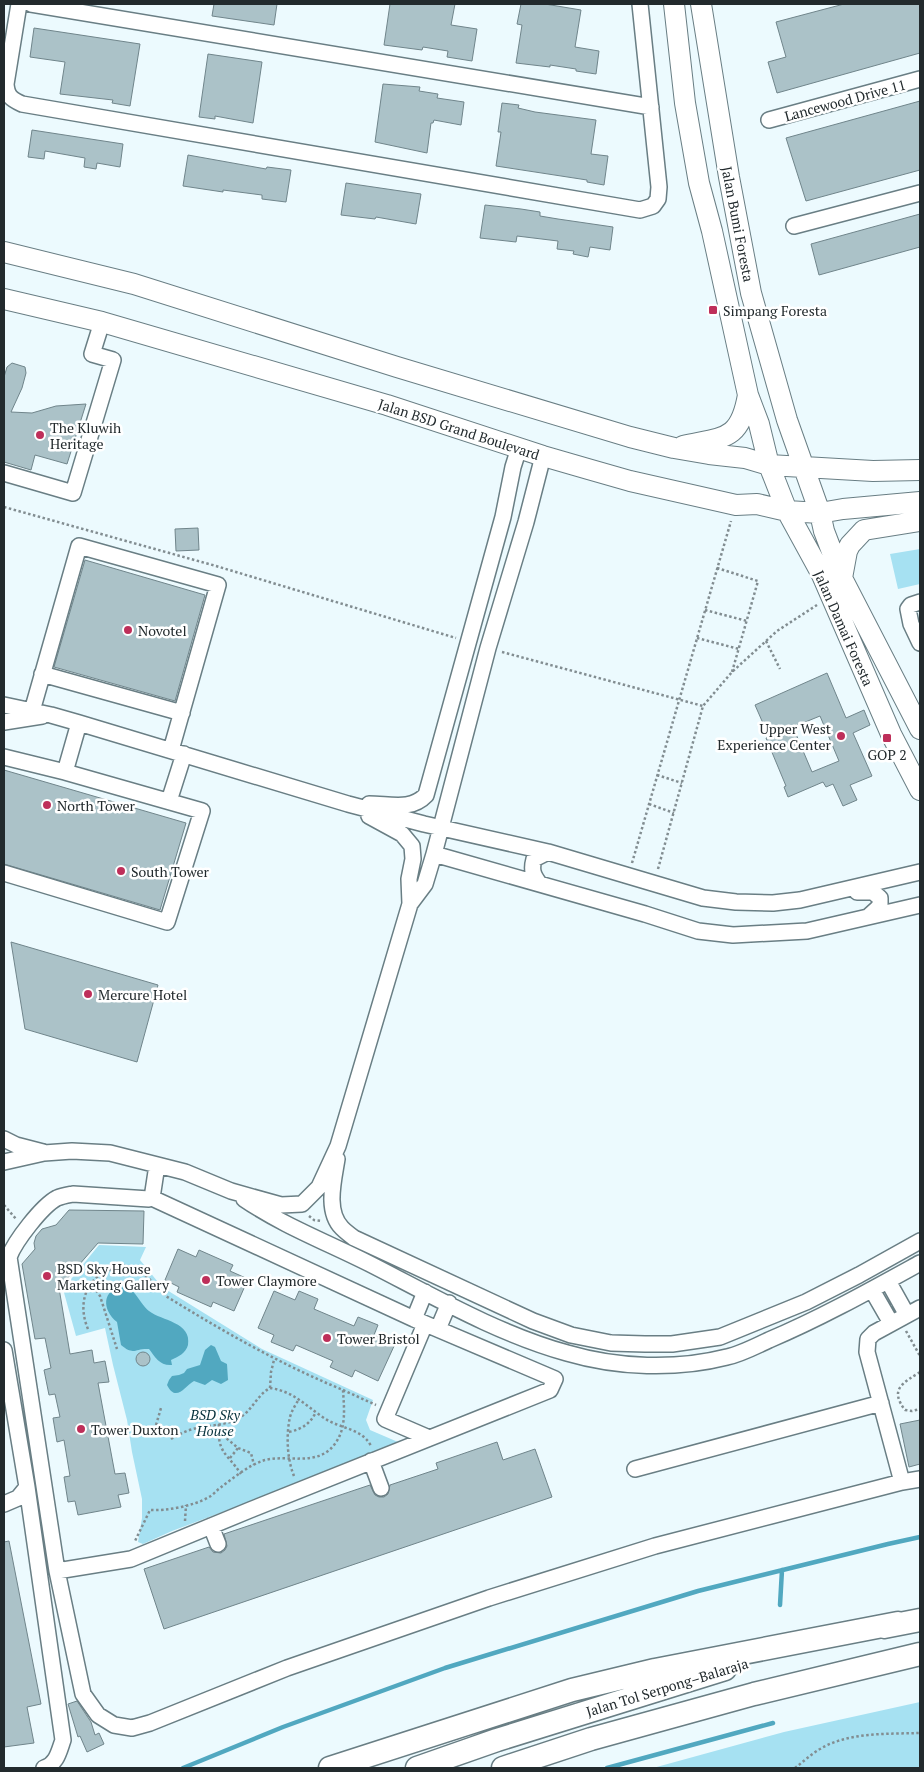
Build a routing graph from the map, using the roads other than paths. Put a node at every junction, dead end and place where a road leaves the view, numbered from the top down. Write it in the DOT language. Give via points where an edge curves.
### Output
graph roads {
  1 [pos="20,4"];
  2 [pos="31,4"];
  3 [pos="640,4"];
  4 [pos="674,4"];
  5 [pos="701,4"];
  6 [pos="920,79"];
  7 [pos="651,108"];
  8 [pos="769,120"];
  9 [pos="920,193"];
  10 [pos="794,226"];
  11 [pos="4,252"];
  12 [pos="4,299"];
  13 [pos="102,322"];
  14 [pos="748,395"];
  15 [pos="519,448"];
  16 [pos="674,448"];
  17 [pos="543,456"];
  18 [pos="769,465"];
  19 [pos="804,467"];
  20 [pos="920,470"];
  21 [pos="4,473"];
  22 [pos="920,502"];
  23 [pos="787,511"];
  24 [pos="820,513"];
  25 [pos="503,517"];
  26 [pos="920,521"];
  27 [pos="526,522"];
  28 [pos="842,578"];
  29 [pos="920,602"];
  30 [pos="919,639"];
  31 [pos="42,674"];
  32 [pos="4,705"];
  33 [pos="32,711"];
  34 [pos="182,713"];
  35 [pos="50,715"];
  36 [pos="4,722"];
  37 [pos="79,723"];
  38 [pos="920,729"];
  39 [pos="177,752"];
  40 [pos="4,758"];
  41 [pos="65,772"];
  42 [pos="920,790"];
  43 [pos="169,801"];
  44 [pos="348,804"];
  45 [pos="440,828"];
  46 [pos="548,852"];
  47 [pos="434,854"];
  48 [pos="920,872"];
  49 [pos="4,873"];
  50 [pos="539,883"];
  51 [pos="833,893"];
  52 [pos="410,904"];
  53 [pos="920,905"];
  54 [pos="870,916"];
  55 [pos="4,1139"];
  56 [pos="338,1146"];
  57 [pos="44,1153"];
  58 [pos="4,1162"];
  59 [pos="157,1165"];
  60 [pos="231,1191"];
  61 [pos="152,1198"];
  62 [pos="354,1238"];
  63 [pos="920,1241"];
  64 [pos="347,1252"];
  65 [pos="920,1263"];
  66 [pos="888,1281"];
  67 [pos="872,1290"];
  68 [pos="425,1292"];
  69 [pos="449,1303"];
  70 [pos="904,1316"];
  71 [pos="426,1324"];
  72 [pos="4,1350"];
  73 [pos="881,1404"];
  74 [pos="429,1438"];
  75 [pos="374,1460"];
  76 [pos="634,1469"];
  77 [pos="920,1478"];
  78 [pos="902,1482"];
  79 [pos="27,1488"];
  80 [pos="381,1488"];
  81 [pos="4,1504"];
  82 [pos="211,1526"];
  83 [pos="218,1544"];
  84 [pos="57,1571"];
  85 [pos="920,1620"];
  86 [pos="898,1623"];
  87 [pos="920,1654"];
  88 [pos="592,1739"];
  89 [pos="44,1768"];
  90 [pos="330,1768"];
  91 [pos="417,1768"];
  92 [pos="503,1768"];
  93 [pos="528,1768"];
  1 -- 7 [label="street" via="6,84 11,100 22,104 625,208 640,210 653,206 658,199"];
  2 -- 7 [label="street"];
  3 -- 7 [label="street"];
  4 -- 14 [label="main road, Jalan Bumi Foresta" via="685,103 699,183"];
  5 -- 19 [label="main road, Jalan Bumi Foresta" via="751,293 787,420"];
  6 -- 8 [label="street, Lancewood Drive 11"];
  9 -- 10 [label="street"];
  11 -- 16 [label="main road" via="134,284 397,367"];
  12 -- 13 [label="main road, Jalan BSD Grand Boulevard"];
  13 -- 15 [label="main road, Jalan BSD Grand Boulevard" via="387,405"];
  13 -- 21 [label="street" via="92,354 113,360 73,493"];
  14 -- 16 [label="main road" via="744,413 735,430 718,438"];
  14 -- 18 [label="main road, Jalan Bumi Foresta"];
  15 -- 17 [label="main road, Jalan BSD Grand Boulevard"];
  15 -- 25 [label="street"];
  16 -- 18 [label="main road" via="745,458"];
  17 -- 23 [label="main road, Jalan BSD Grand Boulevard" via="630,481 736,505 757,504"];
  17 -- 27 [label="street"];
  18 -- 19 [label="main road"];
  18 -- 23 [label="main road, Jalan Damai Foresta"];
  19 -- 20 [label="main road"];
  19 -- 24 [label="main road, Jalan Damai Foresta"];
  22 -- 24 [label="main road, Jalan BSD Grand Boulevard"];
  23 -- 24 [label="main road, Jalan BSD Grand Boulevard"];
  23 -- 42 [label="main road, Jalan Damai Foresta" via="822,574 891,734"];
  24 -- 28 [label="main road, Jalan Damai Foresta"];
  25 -- 27 [label="street" via="512,510 518,511 523,513"];
  25 -- 44 [label="street" via="426,795 419,802 407,806"];
  26 -- 28 [label="main road" via="864,530 847,551"];
  27 -- 45 [label="street"];
  28 -- 38 [label="main road, Jalan Damai Foresta"];
  29 -- 30 [label="street" via="908,609"];
  31 -- 33 [label="street"];
  31 -- 34 [label="street"];
  31 -- 34 [label="street" via="79,546 163,569 218,585"];
  32 -- 33 [label="street"];
  33 -- 35 [label="street"];
  34 -- 39 [label="street"];
  35 -- 36 [label="street"];
  35 -- 37 [label="street"];
  37 -- 39 [label="street"];
  37 -- 41 [label="street"];
  39 -- 43 [label="street"];
  39 -- 44 [label="street"];
  40 -- 41 [label="street"];
  41 -- 43 [label="street"];
  43 -- 49 [label="street" via="202,810 167,922"];
  44 -- 45 [label="street"];
  44 -- 52 [label="street" via="402,834 412,846"];
  45 -- 46 [label="street"];
  45 -- 47 [label="street"];
  46 -- 50 [label="street" via="534,859 533,875"];
  46 -- 51 [label="street" via="703,898 773,903"];
  47 -- 50 [label="street"];
  47 -- 52 [label="street" via="425,884"];
  48 -- 51 [label="street"];
  50 -- 54 [label="street" via="698,931 724,934 807,931"];
  51 -- 54 [label="street" via="873,892 880,898 880,906"];
  52 -- 56 [label="street"];
  53 -- 54 [label="street"];
  55 -- 57 [label="street"];
  56 -- 60 [label="street" via="319,1187 302,1204 281,1205"];
  56 -- 62 [label="street" via="334,1217"];
  57 -- 58 [label="street"];
  57 -- 59 [label="street" via="72,1150 110,1153"];
  59 -- 60 [label="street" via="185,1172"];
  59 -- 61 [label="street"];
  60 -- 64 [label="street" via="264,1213"];
  61 -- 71 [label="street"];
  61 -- 84 [label="street" via="73,1194 59,1197 47,1205 9,1257"];
  62 -- 63 [label="street" via="533,1321 571,1335 611,1343 645,1344 672,1344 720,1337 806,1302"];
  62 -- 64 [label="street"];
  64 -- 68 [label="street"];
  65 -- 66 [label="street"];
  66 -- 67 [label="street"];
  66 -- 70 [label="street"];
  67 -- 69 [label="street" via="795,1329 728,1357 675,1365 611,1363 567,1354"];
  67 -- 70 [label="street"];
  68 -- 69 [label="street"];
  68 -- 71 [label="street"];
  69 -- 71 [label="street"];
  70 -- 73 [label="street" via="868,1339 867,1352"];
  71 -- 74 [label="street" via="385,1419"];
  71 -- 74 [label="street" via="555,1379 550,1390"];
  72 -- 79 [label="street"];
  73 -- 76 [label="street"];
  73 -- 78 [label="street"];
  74 -- 75 [label="street"];
  75 -- 80 [label="street"];
  75 -- 82 [label="street"];
  77 -- 78 [label="street"];
  78 -- 84 [label="street" via="654,1546 489,1598 287,1668 150,1724 132,1728 114,1725 98,1715 83,1694"];
  79 -- 81 [label="street" via="18,1498"];
  79 -- 89 [label="street" via="63,1740 57,1757"];
  82 -- 83 [label="street"];
  82 -- 84 [label="street" via="131,1559"];
  85 -- 86 [label="highway, Jalan Tol Serpong–Balaraja"];
  86 -- 90 [label="highway" via="655,1670 572,1690"];
  86 -- 91 [label="highway, Jalan Tol Serpong–Balaraja" via="741,1664"];
  87 -- 88 [label="highway, Jalan Tol Serpong–Balaraja" via="754,1694"];
  88 -- 92 [label="highway, Jalan Tol Serpong–Balaraja"];
  88 -- 93 [label="highway"];
}
